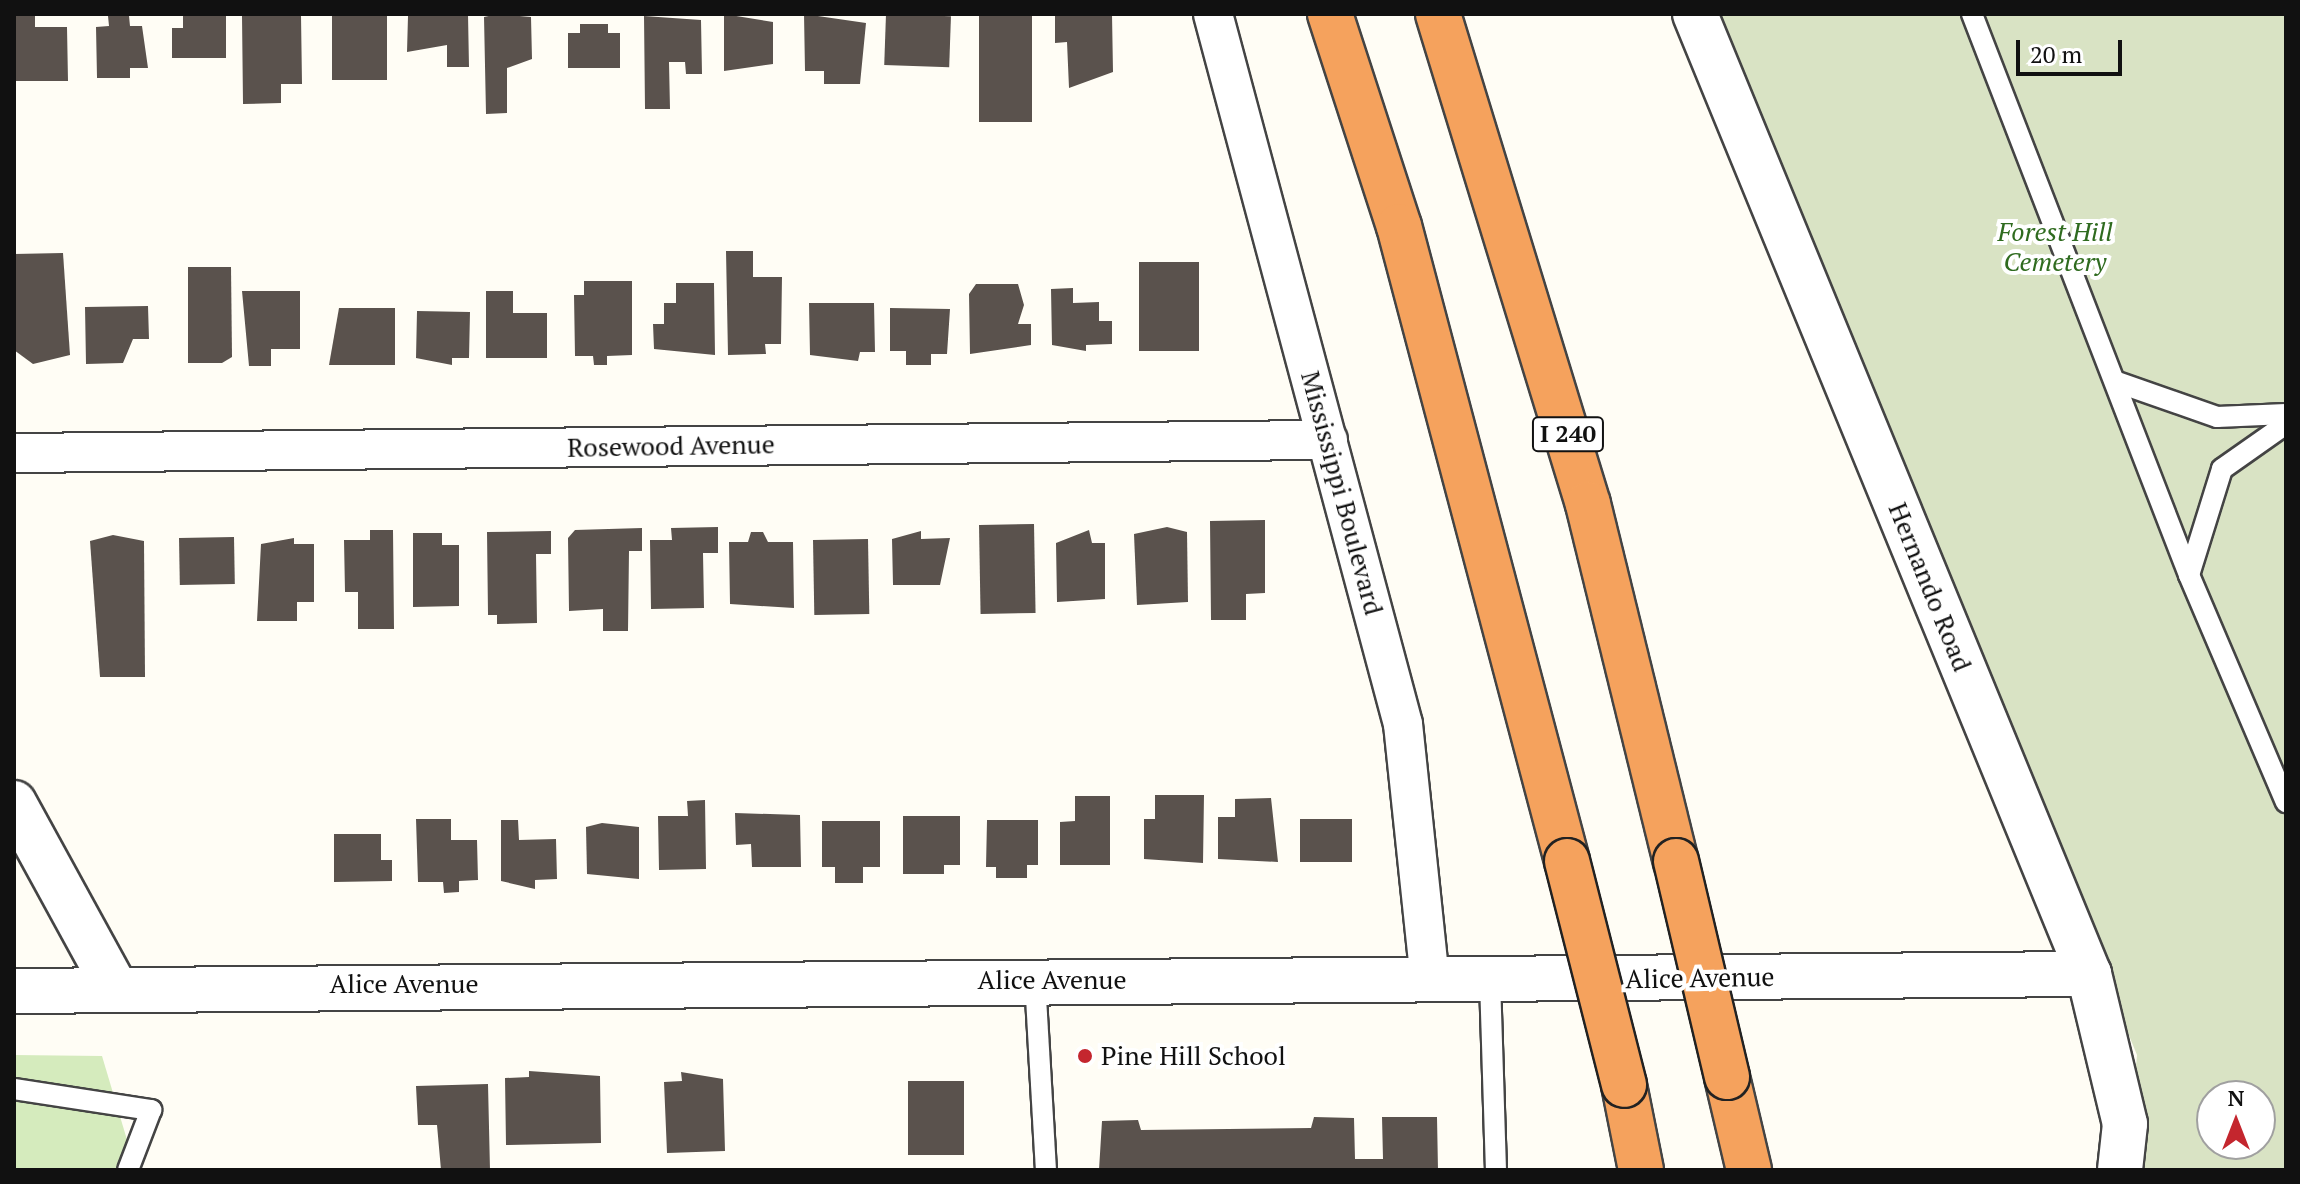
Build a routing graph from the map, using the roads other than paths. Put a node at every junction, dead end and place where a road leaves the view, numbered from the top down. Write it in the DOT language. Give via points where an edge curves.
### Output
graph roads {
  1 [pos="1213,14"];
  2 [pos="1330,14"];
  3 [pos="1438,14"];
  4 [pos="1695,14"];
  5 [pos="1972,14"];
  6 [pos="2117,382"];
  7 [pos="2286,414"];
  8 [pos="2286,424"];
  9 [pos="1328,440"];
  10 [pos="14,453"];
  11 [pos="2189,575"];
  12 [pos="2286,802"];
  13 [pos="14,803"];
  14 [pos="2089,974"];
  15 [pos="1035,980"];
  16 [pos="1430,980"];
  17 [pos="1490,980"];
  18 [pos="114,986"];
  19 [pos="14,991"];
  20 [pos="14,1089"];
  21 [pos="128,1170"];
  22 [pos="1046,1170"];
  23 [pos="1496,1170"];
  24 [pos="1641,1170"];
  25 [pos="1749,1170"];
  26 [pos="2120,1170"];
  1 -- 9 [label="street, Mississippi Boulevard"];
  2 -- 24 [label="highway, bridge" via="1399,226 1567,861"];
  3 -- 25 [label="highway, I 240, bridge" via="1584,490"];
  4 -- 14 [label="street, Hernando Road"];
  5 -- 6 [label="lane"];
  6 -- 7 [label="lane" via="2217,417"];
  6 -- 11 [label="lane"];
  8 -- 11 [label="lane" via="2222,469"];
  9 -- 10 [label="street, Rosewood Avenue"];
  9 -- 16 [label="street, Mississippi Boulevard" via="1403,724"];
  11 -- 12 [label="lane"];
  13 -- 18 [label="street"];
  14 -- 17 [label="street, Alice Avenue"];
  14 -- 26 [label="street, Hernando Road" via="2125,1124"];
  15 -- 16 [label="street, Alice Avenue"];
  15 -- 18 [label="street, Alice Avenue"];
  15 -- 22 [label="lane"];
  16 -- 17 [label="street, Alice Avenue"];
  17 -- 23 [label="lane"];
  18 -- 19 [label="street, Alice Avenue"];
  20 -- 21 [label="lane" via="151,1110"];
}
